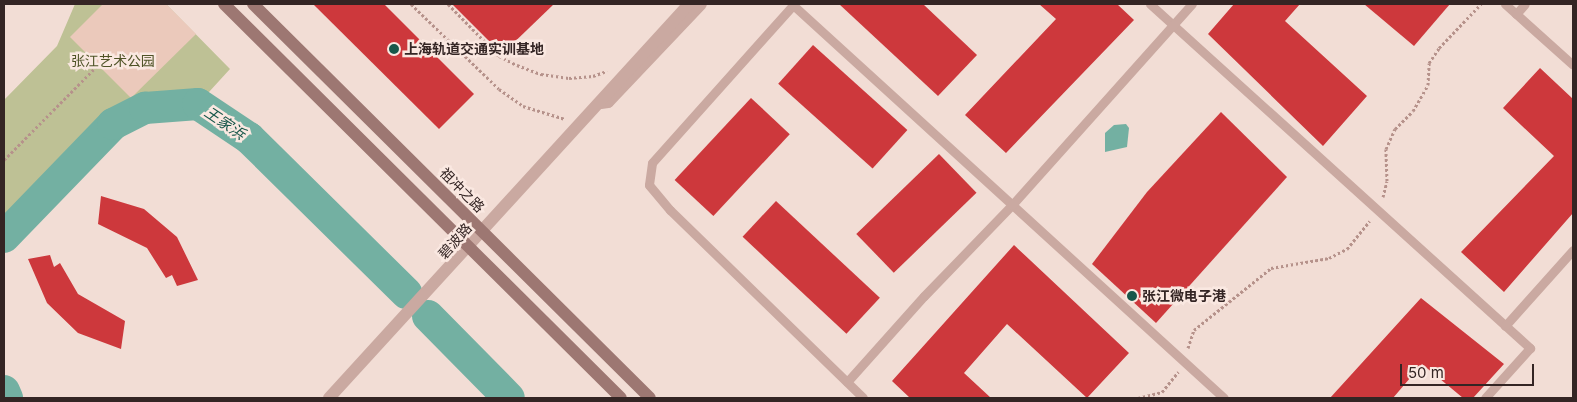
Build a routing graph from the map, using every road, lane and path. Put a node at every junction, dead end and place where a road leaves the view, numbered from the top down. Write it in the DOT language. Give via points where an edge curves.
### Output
graph roads {
  1 [pos="224,4"];
  2 [pos="253,4"];
  3 [pos="411,4"];
  4 [pos="448,4"];
  5 [pos="689,4"];
  6 [pos="701,4"];
  7 [pos="793,4"];
  8 [pos="1150,4"];
  9 [pos="1192,4"];
  10 [pos="1481,4"];
  11 [pos="1506,4"];
  12 [pos="1525,4"];
  13 [pos="1516,14"];
  14 [pos="1173,25"];
  15 [pos="98,65"];
  16 [pos="1573,65"];
  17 [pos="613,69"];
  18 [pos="601,103"];
  19 [pos="582,124"];
  20 [pos="4,160"];
  21 [pos="1012,205"];
  22 [pos="1376,209"];
  23 [pos="483,233"];
  24 [pos="468,249"];
  25 [pos="1573,250"];
  26 [pos="1505,326"];
  27 [pos="1183,361"];
  28 [pos="847,382"];
  29 [pos="329,398"];
  30 [pos="621,398"];
  31 [pos="650,398"];
  32 [pos="864,398"];
  33 [pos="1138,398"];
  34 [pos="1224,398"];
  35 [pos="1485,398"];
  1 -- 24 [label="main road"];
  2 -- 23 [label="main road, 祖冲之路"];
  3 -- 19 [label="path" via="499,90 523,106"];
  4 -- 17 [label="path" via="499,56 517,65 541,74 569,78 593,76"];
  5 -- 18 [label="street, 碧波路" via="602,96"];
  6 -- 18 [label="street, 碧波路" via="608,102"];
  7 -- 21 [label="lane"];
  7 -- 28 [label="lane" via="652,163 649,185 670,210"];
  8 -- 14 [label="lane"];
  9 -- 14 [label="lane"];
  10 -- 22 [label="path" via="1439,48 1429,63 1428,85 1412,111 1395,129 1386,149 1387,180"];
  11 -- 13 [label="lane"];
  12 -- 13 [label="lane"];
  13 -- 16 [label="lane"];
  14 -- 21 [label="lane"];
  14 -- 22 [label="lane"];
  15 -- 20 [label="path"];
  18 -- 19 [label="street, 碧波路"];
  19 -- 23 [label="street, 碧波路"];
  21 -- 27 [label="lane"];
  21 -- 28 [label="lane"];
  22 -- 26 [label="lane"];
  22 -- 27 [label="path" via="1366,229 1347,249 1329,258 1271,268 1194,330"];
  23 -- 24 [label="street, 碧波路"];
  23 -- 31 [label="main road, 祖冲之路"];
  24 -- 29 [label="street, 碧波路"];
  24 -- 30 [label="main road"];
  25 -- 26 [label="lane"];
  26 -- 35 [label="lane" via="1530,348"];
  27 -- 33 [label="path" via="1177,376 1162,392"];
  27 -- 34 [label="lane"];
  28 -- 32 [label="lane"];
}
